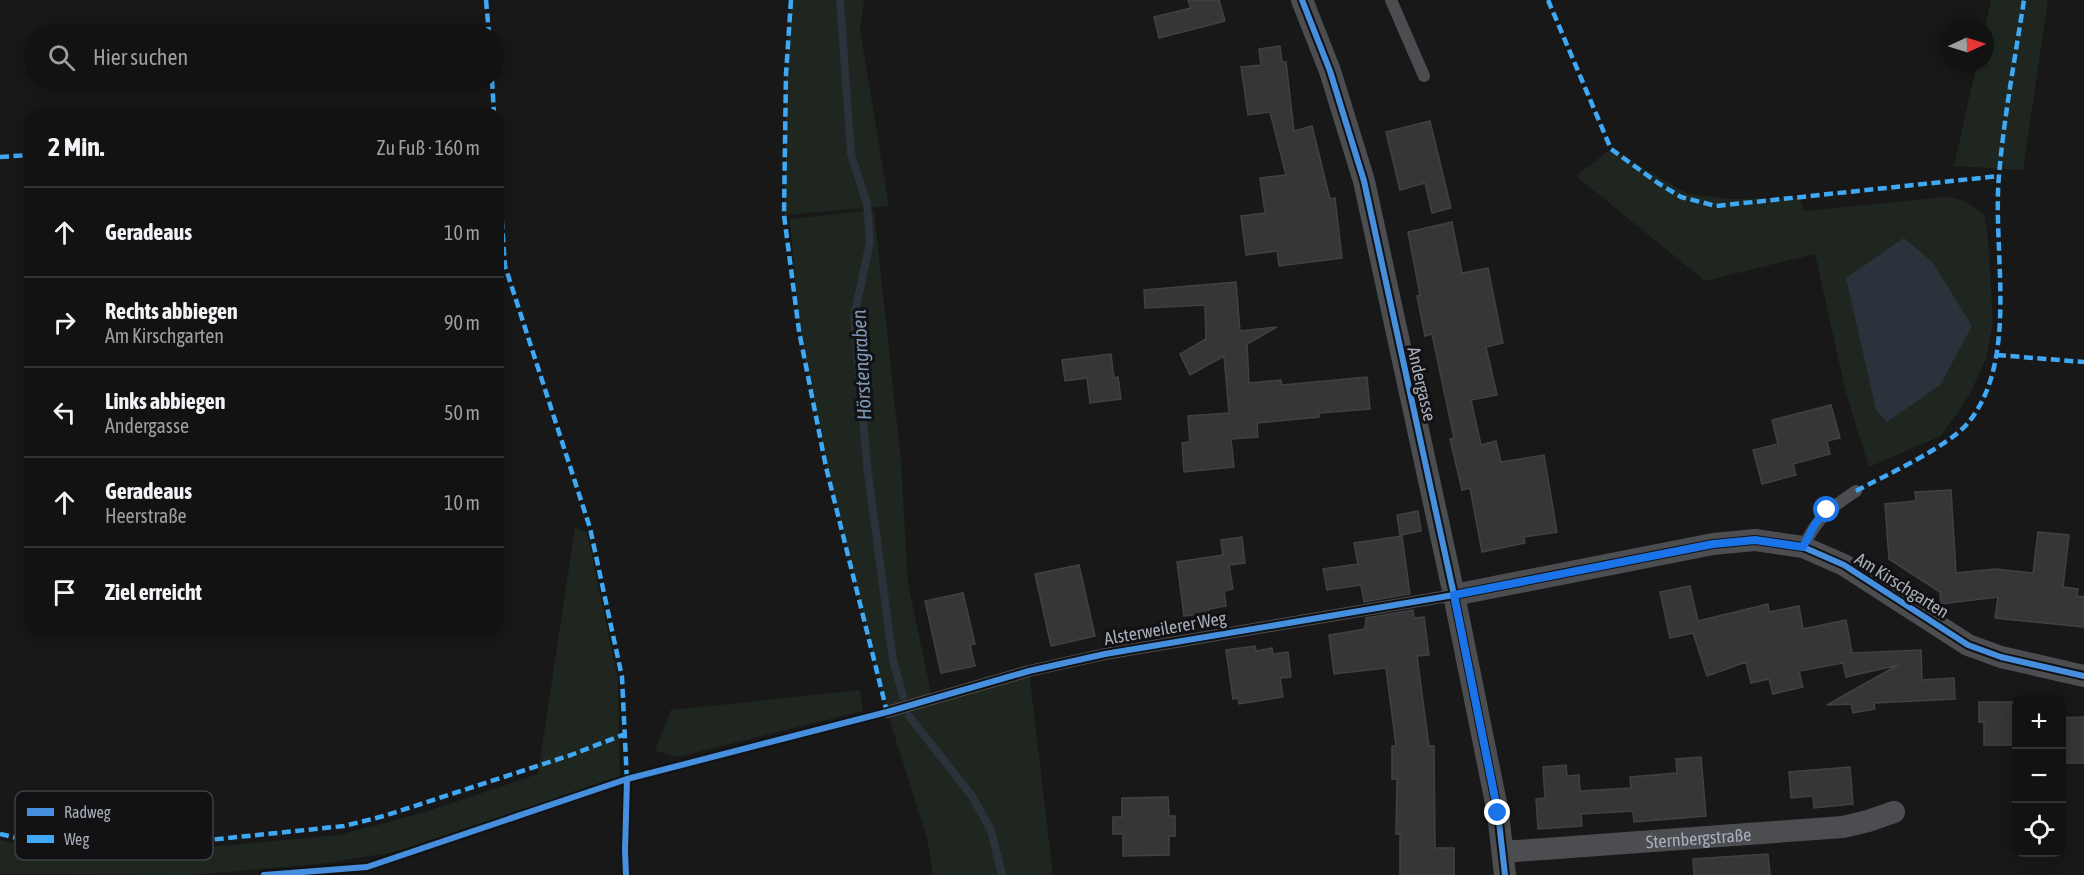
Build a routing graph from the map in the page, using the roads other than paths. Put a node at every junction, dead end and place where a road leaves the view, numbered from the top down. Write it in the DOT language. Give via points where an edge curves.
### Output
graph roads {
  1 [pos="1302,0"];
  2 [pos="1391,0"];
  3 [pos="1424,76"];
  4 [pos="1856,491"];
  5 [pos="1803,547"];
  6 [pos="1454,595"];
  7 [pos="2084,675"];
  8 [pos="887,712"];
  9 [pos="1894,812"];
  10 [pos="1503,852"];
  11 [pos="1505,875"];
  1 -- 6 [label="street, Andergasse" via="1330,71 1364,181"];
  2 -- 3 [label="lane"];
  4 -- 5 [label="lane" via="1827,510"];
  5 -- 6 [label="street, Am Kirschgarten" via="1755,540 1713,544"];
  5 -- 7 [label="street, Am Kirschgarten" via="1844,565 1968,645 2001,657"];
  6 -- 8 [label="lane, Alsterweilerer Weg" via="1105,654 1029,670"];
  6 -- 10 [label="street, Andergasse"];
  9 -- 10 [label="street, Sternbergstraße" via="1843,826"];
  10 -- 11 [label="street, Andergasse"];
}
